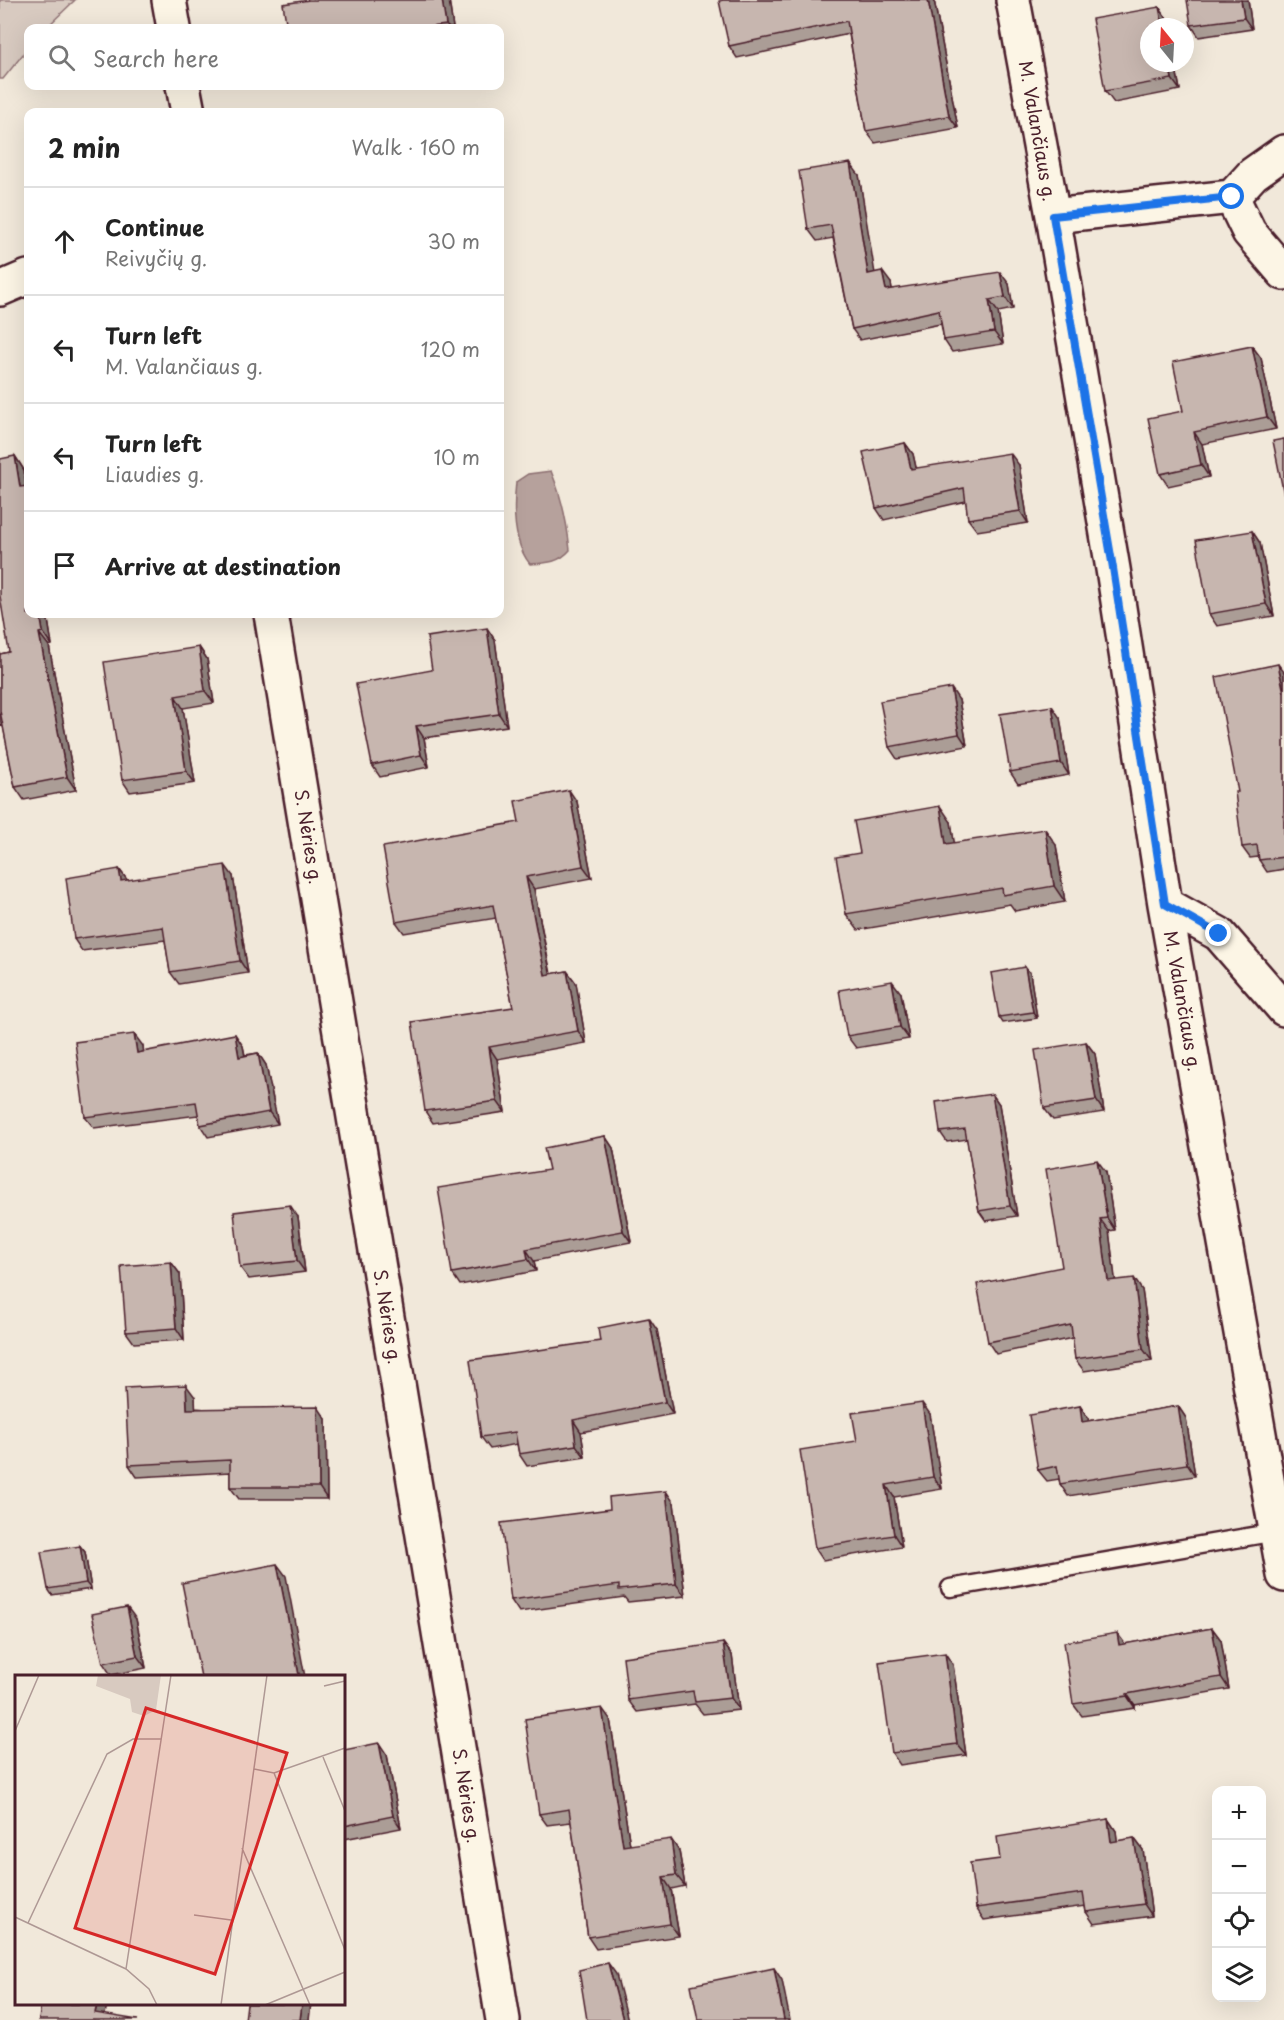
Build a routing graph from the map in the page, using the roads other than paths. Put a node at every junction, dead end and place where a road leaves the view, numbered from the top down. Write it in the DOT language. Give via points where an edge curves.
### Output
graph roads {
  1 [pos="169,0"];
  2 [pos="1013,0"];
  3 [pos="173,24"];
  4 [pos="184,90"];
  5 [pos="187,108"];
  6 [pos="1284,152"];
  7 [pos="1232,197"];
  8 [pos="1053,216"];
  9 [pos="1284,273"];
  10 [pos="24,279"];
  11 [pos="0,289"];
  12 [pos="272,618"];
  13 [pos="1165,904"];
  14 [pos="1284,1009"];
  15 [pos="1276,1532"];
  16 [pos="1284,1575"];
  17 [pos="950,1588"];
  18 [pos="503,2020"];
  1 -- 3 [label="street"];
  2 -- 8 [label="street, M. Valančiaus g."];
  4 -- 5 [label="street"];
  6 -- 7 [label="street"];
  7 -- 8 [label="street"];
  7 -- 9 [label="street" via="1249,231"];
  8 -- 13 [label="street, M. Valančiaus g."];
  10 -- 11 [label="street"];
  12 -- 18 [label="street, S. Nėries g."];
  13 -- 14 [label="street" via="1219,934"];
  13 -- 15 [label="street, M. Valančiaus g."];
  15 -- 16 [label="street, M. Valančiaus g."];
  15 -- 17 [label="lane"];
}
